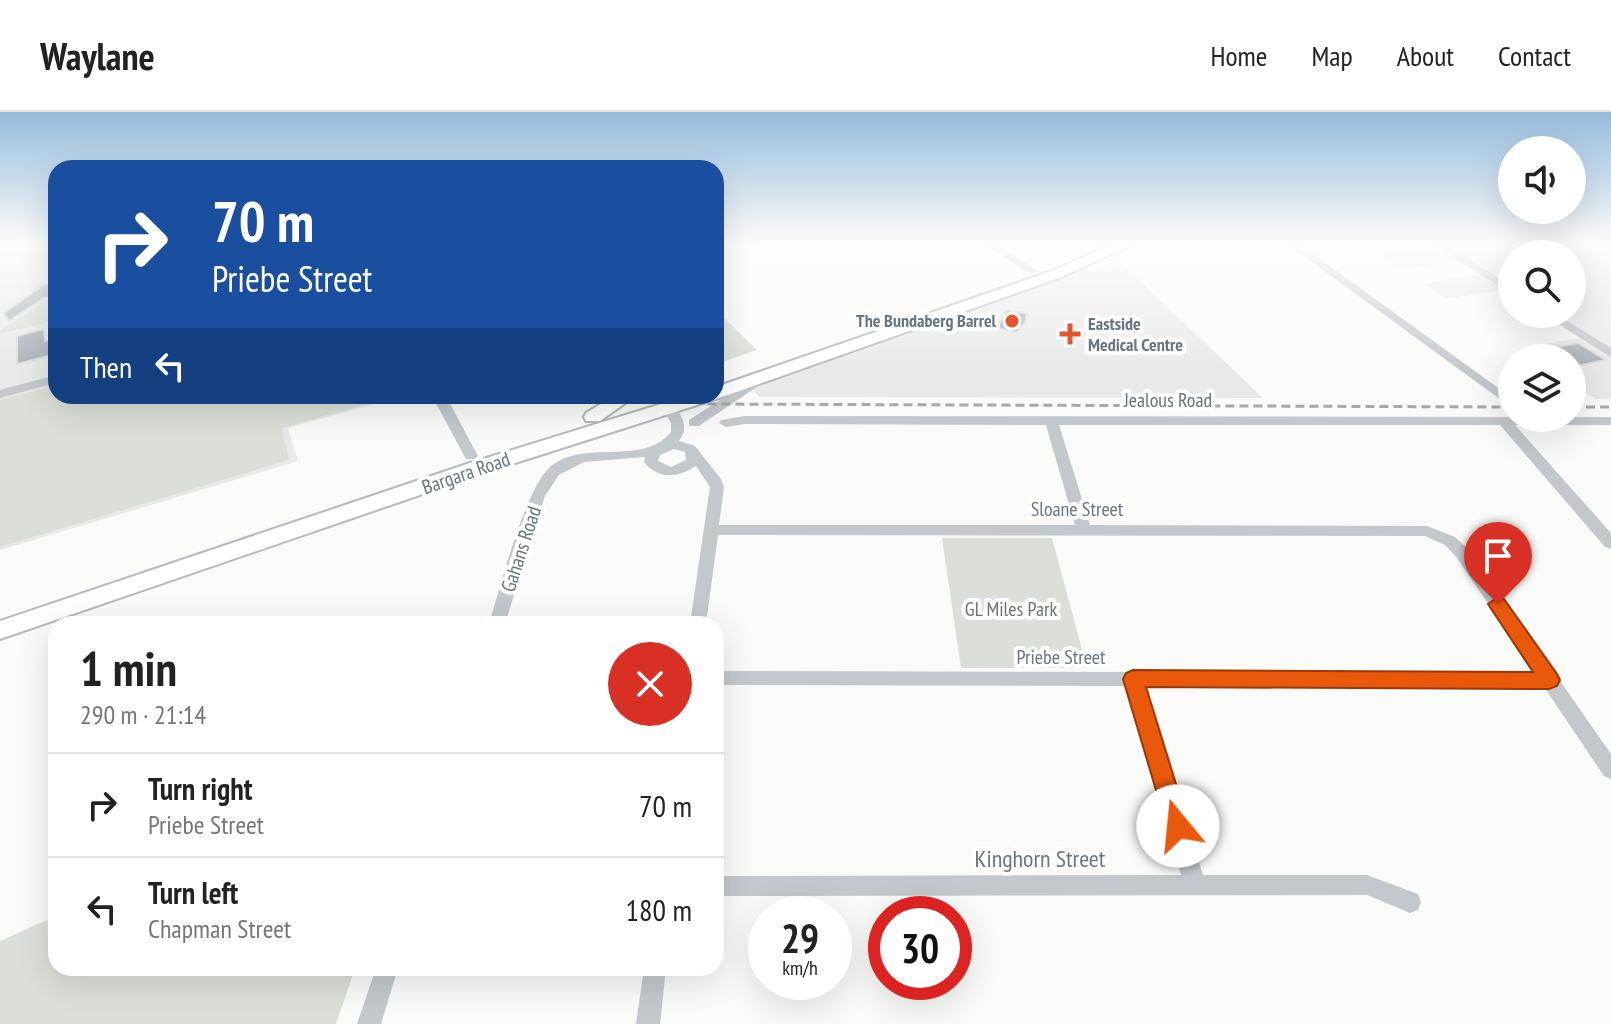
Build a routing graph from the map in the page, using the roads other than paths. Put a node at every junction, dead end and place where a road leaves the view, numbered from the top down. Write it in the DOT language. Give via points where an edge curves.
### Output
graph roads {
  1 [pos="1009,286"];
  2 [pos="1013,286"];
  3 [pos="1349,286"];
  4 [pos="1571,328"];
  5 [pos="1611,353"];
  6 [pos="724,376"];
  7 [pos="761,378"];
  8 [pos="48,381"];
  9 [pos="724,390"];
  10 [pos="0,394"];
  11 [pos="1498,394"];
  12 [pos="724,403"];
  13 [pos="443,404"];
  14 [pos="613,404"];
  15 [pos="646,404"];
  16 [pos="652,404"];
  17 [pos="670,404"];
  18 [pos="673,404"];
  19 [pos="722,404"];
  20 [pos="593,417"];
  21 [pos="1051,420"];
  22 [pos="1586,420"];
  23 [pos="1498,421"];
  24 [pos="1611,421"];
  25 [pos="694,423"];
  26 [pos="726,423"];
  27 [pos="1514,432"];
  28 [pos="660,448"];
  29 [pos="693,453"];
  30 [pos="474,462"];
  31 [pos="655,467"];
  32 [pos="678,470"];
  33 [pos="550,477"];
  34 [pos="714,503"];
  35 [pos="1084,529"];
  36 [pos="710,530"];
  37 [pos="1611,543"];
  38 [pos="500,616"];
  39 [pos="699,616"];
  40 [pos="0,630"];
  41 [pos="724,678"];
  42 [pos="1133,679"];
  43 [pos="1549,680"];
  44 [pos="1611,770"];
  45 [pos="1195,885"];
  46 [pos="724,886"];
  47 [pos="1410,902"];
  48 [pos="384,976"];
  49 [pos="654,976"];
  50 [pos="369,1024"];
  51 [pos="648,1024"];
  1 -- 6 [label="main road"];
  2 -- 7 [label="main road"];
  3 -- 11 [label="street"];
  4 -- 5 [label="street"];
  7 -- 9 [label="main road"];
  7 -- 12 [label="street"];
  8 -- 10 [label="street"];
  13 -- 30 [label="street"];
  14 -- 20 [label="main road"];
  15 -- 20 [label="main road, Bargara Road"];
  16 -- 30 [label="main road, Bargara Road"];
  17 -- 28 [label="street" via="680,429"];
  18 -- 25 [label="street"];
  19 -- 25 [label="street"];
  20 -- 30 [label="main road, Bargara Road"];
  21 -- 23 [label="street, Jealous Road"];
  21 -- 26 [label="street, Jealous Road"];
  21 -- 35 [label="street"];
  22 -- 24 [label="street, Jealous Road"];
  25 -- 29 [label="street"];
  27 -- 37 [label="street"];
  28 -- 29 [label="street" via="678,444"];
  28 -- 31 [label="street" via="651,458"];
  28 -- 33 [label="street" via="583,458"];
  29 -- 32 [label="street" via="692,462"];
  29 -- 34 [label="street" via="716,482"];
  30 -- 40 [label="main road, Bargara Road"];
  31 -- 32 [label="street"];
  31 -- 33 [label="street" via="590,461"];
  32 -- 34 [label="street" via="706,481"];
  33 -- 38 [label="street, Gahans Road" via="538,495"];
  34 -- 36 [label="street"];
  35 -- 36 [label="street, Sloane Street"];
  35 -- 43 [label="street, Sloane Street" via="1418,530 1442,537 1463,554"];
  36 -- 39 [label="street"];
  41 -- 42 [label="street, Priebe Street"];
  42 -- 43 [label="street, Priebe Street"];
  42 -- 45 [label="street"];
  43 -- 44 [label="street"];
  45 -- 46 [label="street, Kinghorn Street"];
  45 -- 47 [label="street, Kinghorn Street" via="1367,885"];
  48 -- 50 [label="street"];
  49 -- 51 [label="street"];
}
